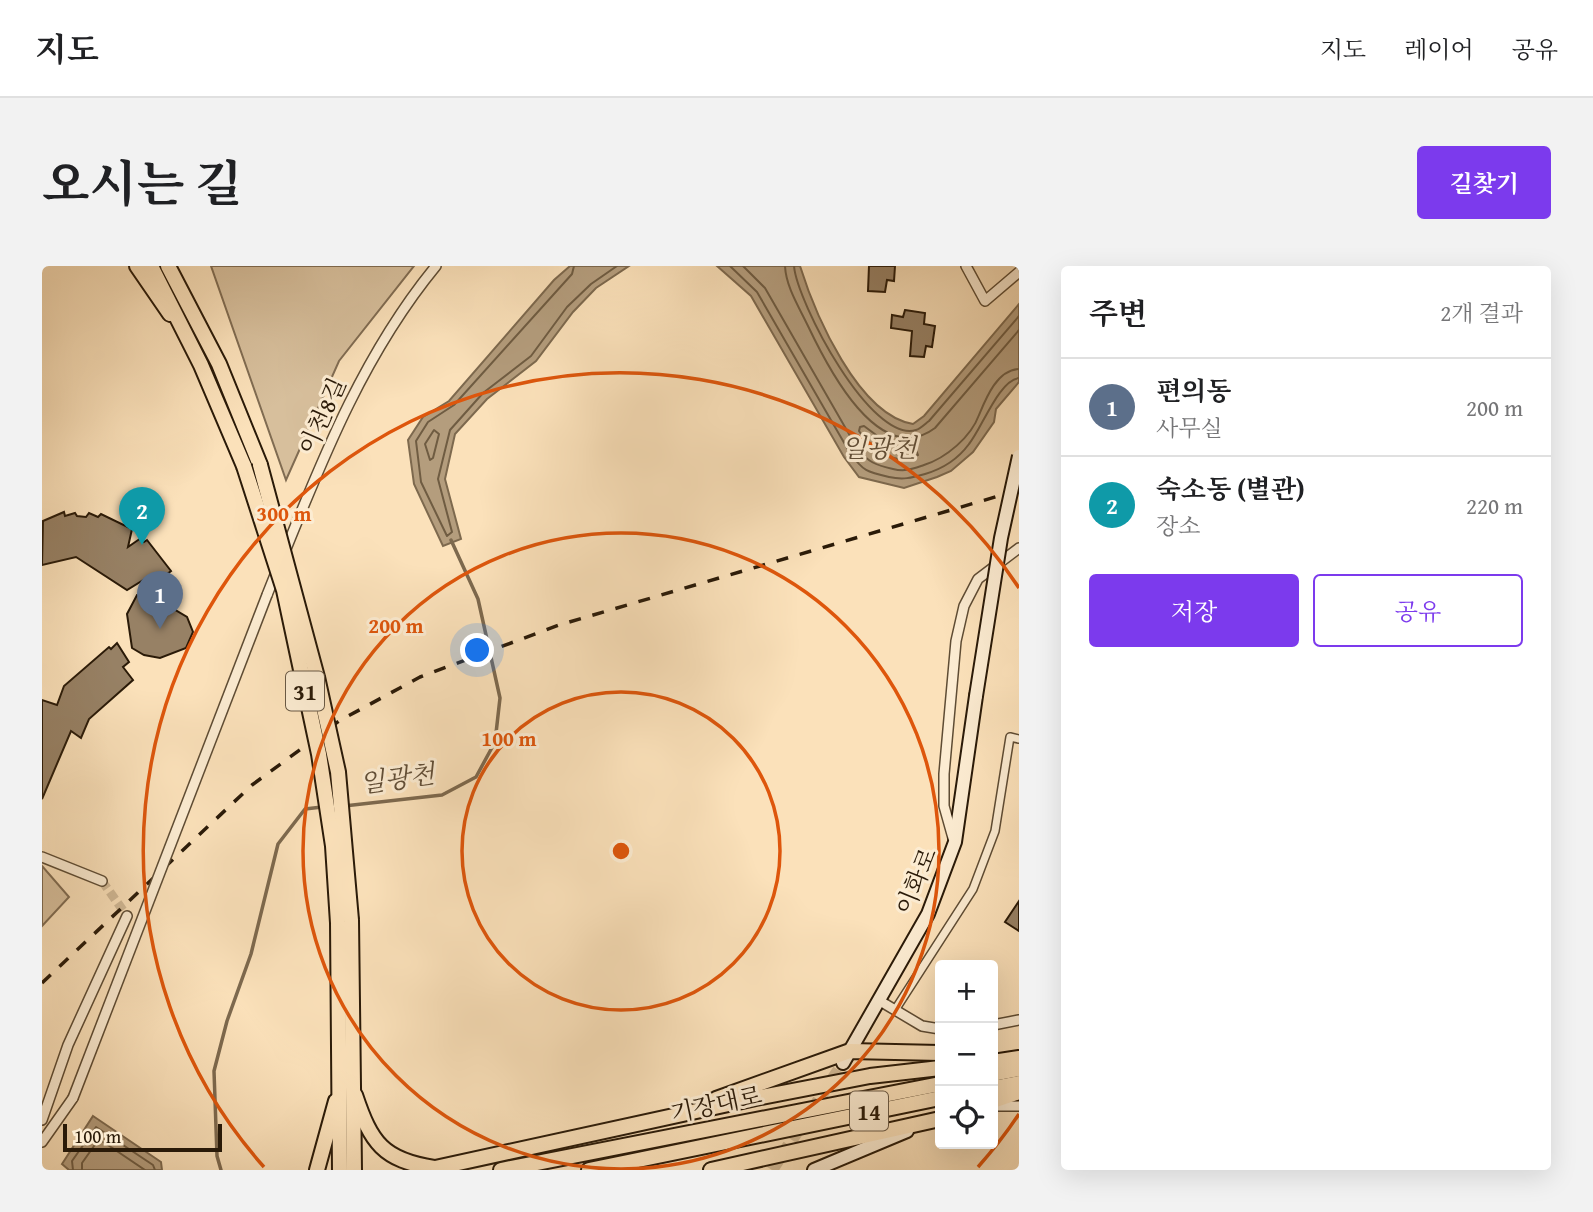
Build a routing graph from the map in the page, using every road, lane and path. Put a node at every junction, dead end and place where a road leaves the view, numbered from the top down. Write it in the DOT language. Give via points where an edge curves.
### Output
graph roads {
  1 [pos="137,266"];
  2 [pos="151,266"];
  3 [pos="168,266"];
  4 [pos="436,266"];
  5 [pos="966,266"];
  6 [pos="1019,272"];
  7 [pos="186,332"];
  8 [pos="1019,456"];
  9 [pos="1019,548"];
  10 [pos="1019,739"];
  11 [pos="954,842"];
  12 [pos="42,857"];
  13 [pos="102,881"];
  14 [pos="127,916"];
  15 [pos="344,921"];
  16 [pos="880,1001"];
  17 [pos="895,1010"];
  18 [pos="1019,1020"];
  19 [pos="998,1024"];
  20 [pos="935,1028"];
  21 [pos="935,1054"];
  22 [pos="846,1057"];
  23 [pos="1019,1058"];
  24 [pos="998,1061"];
  25 [pos="935,1069"];
  26 [pos="1019,1069"];
  27 [pos="998,1073"];
  28 [pos="347,1081"];
  29 [pos="1019,1083"];
  30 [pos="935,1085"];
  31 [pos="998,1087"];
  32 [pos="1019,1092"];
  33 [pos="935,1099"];
  34 [pos="998,1102"];
  35 [pos="998,1104"];
  36 [pos="1019,1106"];
  37 [pos="657,1119"];
  38 [pos="42,1120"];
  39 [pos="935,1121"];
  40 [pos="921,1125"];
  41 [pos="42,1142"];
  42 [pos="430,1169"];
  43 [pos="317,1170"];
  44 [pos="340,1170"];
  45 [pos="354,1170"];
  46 [pos="501,1170"];
  47 [pos="589,1170"];
  48 [pos="711,1170"];
  49 [pos="814,1170"];
  1 -- 7 [label="main road"];
  2 -- 7 [label="main road, 31"];
  3 -- 15 [label="main road, 31, bridge" via="219,364 260,465 317,677 338,772"];
  4 -- 41 [label="street, 이천8길, bridge" via="405,304 359,381 267,595 73,1098"];
  5 -- 6 [label="street" via="985,301"];
  7 -- 15 [label="main road, 31, bridge" via="244,466 284,590 318,754"];
  8 -- 11 [label="main road, 이화로, bridge" via="1001,538"];
  9 -- 11 [label="street" via="978,579 964,606 956,641 944,806"];
  10 -- 17 [label="street" via="1010,737 995,831 973,890"];
  11 -- 16 [label="main road, 이화로" via="928,914"];
  12 -- 13 [label="street"];
  14 -- 38 [label="street" via="68,1045"];
  15 -- 28 [label="main road, 31"];
  16 -- 17 [label="street"];
  16 -- 22 [label="main road, 이화로"];
  17 -- 20 [label="street"];
  18 -- 19 [label="street"];
  21 -- 22 [label="main road"];
  22 -- 37 [label="main road"];
  23 -- 24 [label="main road"];
  25 -- 37 [label="main road" via="870,1076"];
  26 -- 27 [label="main road"];
  28 -- 42 [label="main road" via="384,1150"];
  28 -- 43 [label="main road"];
  28 -- 44 [label="main road, 31"];
  28 -- 45 [label="main road, 31"];
  29 -- 31 [label="main road"];
  30 -- 46 [label="main road, 기장대로 / 14"];
  32 -- 34 [label="main road"];
  33 -- 47 [label="main road, 기장대로 / 14"];
  35 -- 36 [label="street"];
  37 -- 42 [label="main road"];
  39 -- 40 [label="main road"];
  40 -- 48 [label="main road"];
  40 -- 49 [label="main road"];
}
